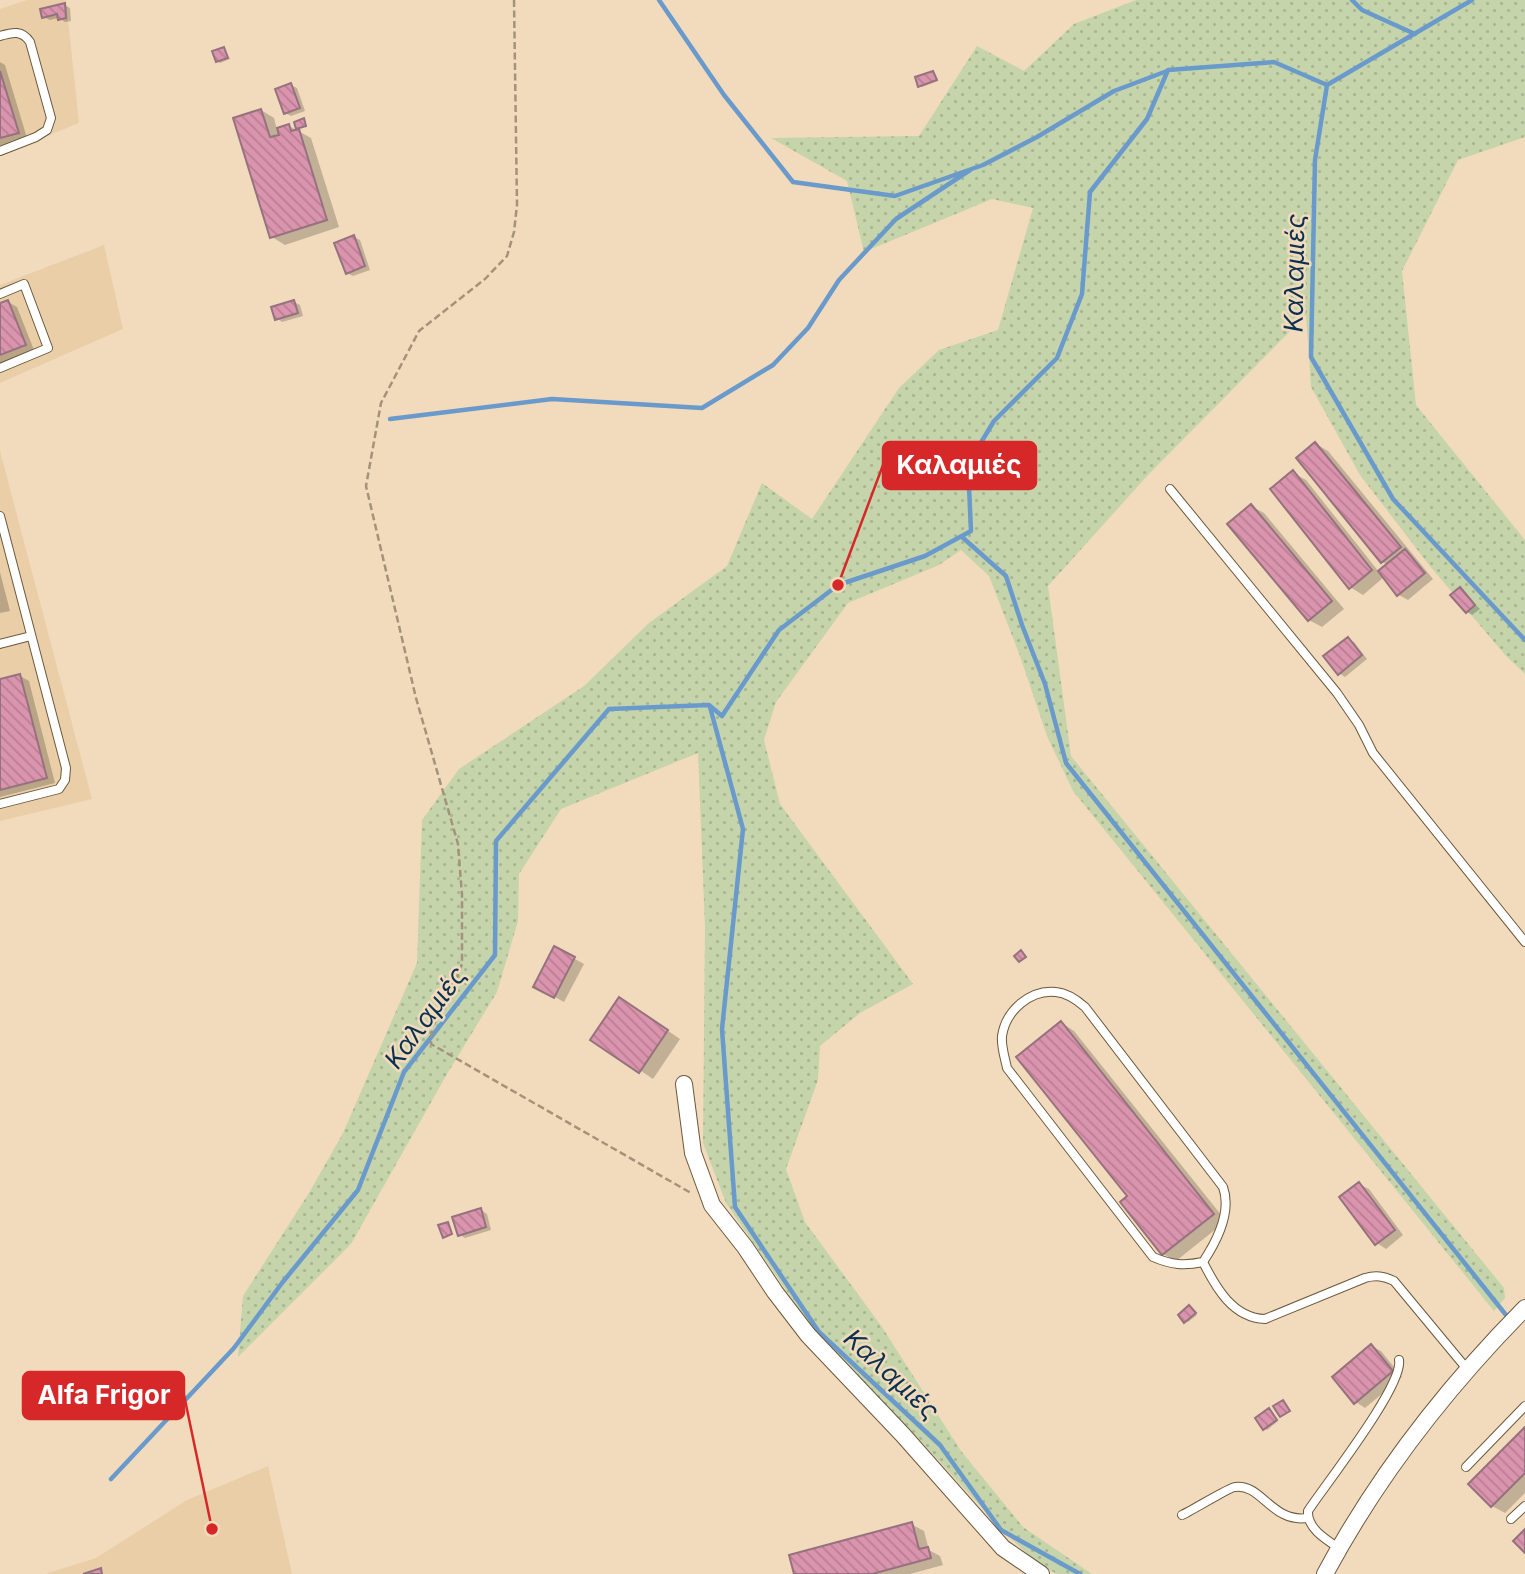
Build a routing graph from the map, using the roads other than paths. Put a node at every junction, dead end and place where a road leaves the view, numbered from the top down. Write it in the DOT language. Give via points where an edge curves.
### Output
graph roads {
  1 [pos="0,36"];
  2 [pos="0,151"];
  3 [pos="0,293"];
  4 [pos="0,368"];
  5 [pos="1170,489"];
  6 [pos="0,516"];
  7 [pos="2,533"];
  8 [pos="31,636"];
  9 [pos="0,644"];
  10 [pos="0,804"];
  11 [pos="1525,942"];
  12 [pos="684,1084"];
  13 [pos="1203,1262"];
  14 [pos="1525,1308"];
  15 [pos="1399,1360"];
  16 [pos="1467,1369"];
  17 [pos="1525,1406"];
  18 [pos="1466,1467"];
  19 [pos="1525,1506"];
  20 [pos="1182,1515"];
  21 [pos="1307,1518"];
  22 [pos="1511,1519"];
  23 [pos="1339,1548"];
  24 [pos="1041,1574"];
  25 [pos="1325,1574"];
  1 -- 2 [label="lane" via="26,35 51,118 47,130"];
  3 -- 4 [label="lane" via="24,284 48,348"];
  5 -- 11 [label="lane" via="1337,694 1373,753"];
  6 -- 7 [label="lane"];
  7 -- 8 [label="lane"];
  8 -- 9 [label="lane"];
  8 -- 10 [label="lane" via="65,780 59,789"];
  12 -- 24 [label="street" via="693,1153 712,1205 808,1335 1003,1548"];
  13 -- 13 [label="lane" via="1169,1264 1153,1256 1007,1068 1002,1035 1009,1017 1029,996 1059,992 1085,1007 1223,1187 1222,1223 1216,1244"];
  13 -- 16 [label="lane" via="1218,1292 1258,1319 1375,1275 1385,1277 1394,1281"];
  14 -- 16 [label="street"];
  15 -- 21 [label="lane" via="1395,1381"];
  16 -- 23 [label="street" via="1396,1458"];
  17 -- 18 [label="lane"];
  19 -- 22 [label="lane"];
  20 -- 21 [label="lane" via="1231,1487 1244,1486 1286,1517"];
  21 -- 23 [label="lane" via="1324,1539"];
  23 -- 25 [label="street"];
}
